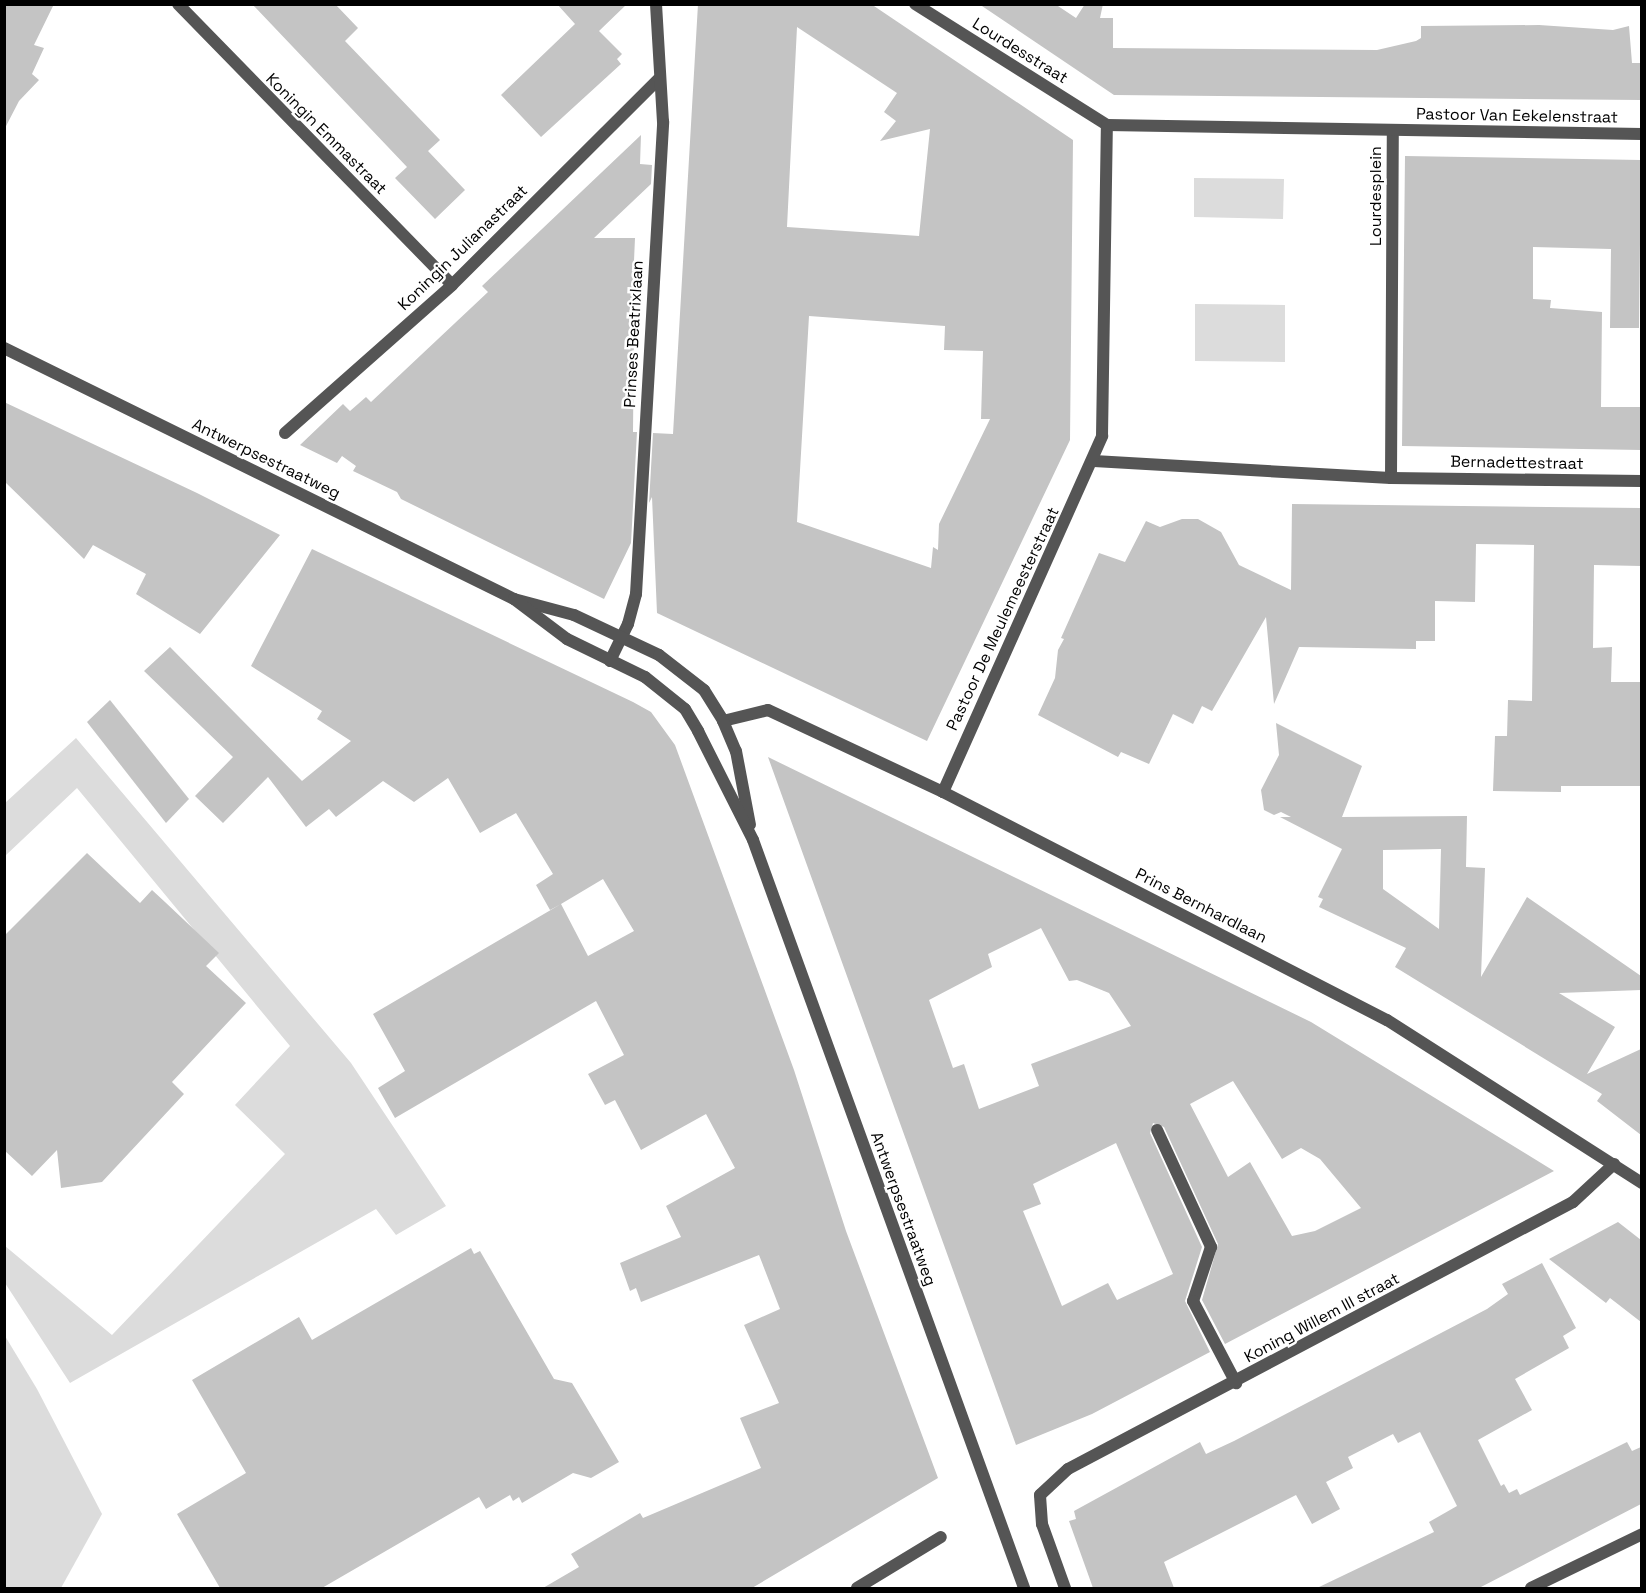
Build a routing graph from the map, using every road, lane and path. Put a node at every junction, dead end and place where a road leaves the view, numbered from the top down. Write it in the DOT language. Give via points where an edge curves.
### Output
graph roads {
  1 [pos="178,4"];
  2 [pos="656,4"];
  3 [pos="915,4"];
  4 [pos="658,80"];
  5 [pos="1107,125"];
  6 [pos="1393,131"];
  7 [pos="1641,134"];
  8 [pos="452,285"];
  9 [pos="4,348"];
  10 [pos="285,433"];
  11 [pos="1094,461"];
  12 [pos="1391,478"];
  13 [pos="1641,481"];
  14 [pos="514,599"];
  15 [pos="622,638"];
  16 [pos="610,661"];
  17 [pos="723,720"];
  18 [pos="942,792"];
  19 [pos="753,840"];
  20 [pos="1157,1130"];
  21 [pos="1614,1164"];
  22 [pos="1641,1183"];
  23 [pos="1236,1383"];
  24 [pos="1641,1534"];
  25 [pos="941,1537"];
  26 [pos="857,1588"];
  27 [pos="1024,1588"];
  28 [pos="1065,1588"];
  29 [pos="1531,1588"];
  1 -- 8 [label="street, Koningin Emmastraat"];
  2 -- 4 [label="street, Prinses Beatrixlaan"];
  3 -- 5 [label="street, Lourdesstraat"];
  4 -- 8 [label="street, Koningin Julianastraat"];
  4 -- 15 [label="street, Prinses Beatrixlaan" via="663,122 636,594"];
  5 -- 6 [label="street, Lourdesplein"];
  5 -- 11 [label="street" via="1102,436"];
  6 -- 7 [label="street, Pastoor Van Eekelenstraat"];
  6 -- 12 [label="street, Lourdesplein"];
  8 -- 10 [label="street, Koningin Julianastraat"];
  9 -- 14 [label="street, Antwerpsestraatweg"];
  11 -- 12 [label="street"];
  11 -- 18 [label="street, Pastoor De Meulemeesterstraat"];
  12 -- 13 [label="street, Bernadettestraat"];
  14 -- 15 [label="street, Antwerpsestraatweg" via="574,615"];
  14 -- 16 [label="street, Antwerpsestraatweg" via="567,639"];
  15 -- 16 [label="street, Prinses Beatrixlaan"];
  15 -- 17 [label="street, Antwerpsestraatweg" via="683,670 704,690"];
  16 -- 19 [label="street, Antwerpsestraatweg" via="645,677 685,709"];
  17 -- 18 [label="street, Prins Bernhardlaan" via="768,710"];
  17 -- 19 [label="street, Antwerpsestraatweg" via="735,751"];
  18 -- 21 [label="street, Prins Bernhardlaan" via="1387,1020"];
  19 -- 27 [label="street, Antwerpsestraatweg"];
  20 -- 23 [label="street" via="1211,1247 1193,1300"];
  21 -- 22 [label="street, Prins Bernhardlaan"];
  21 -- 23 [label="street, Koning Willem III straat" via="1573,1202"];
  23 -- 28 [label="street, Koning Willem III straat" via="1068,1469 1040,1495 1042,1524"];
  24 -- 29 [label="street"];
  25 -- 26 [label="street"];
}
